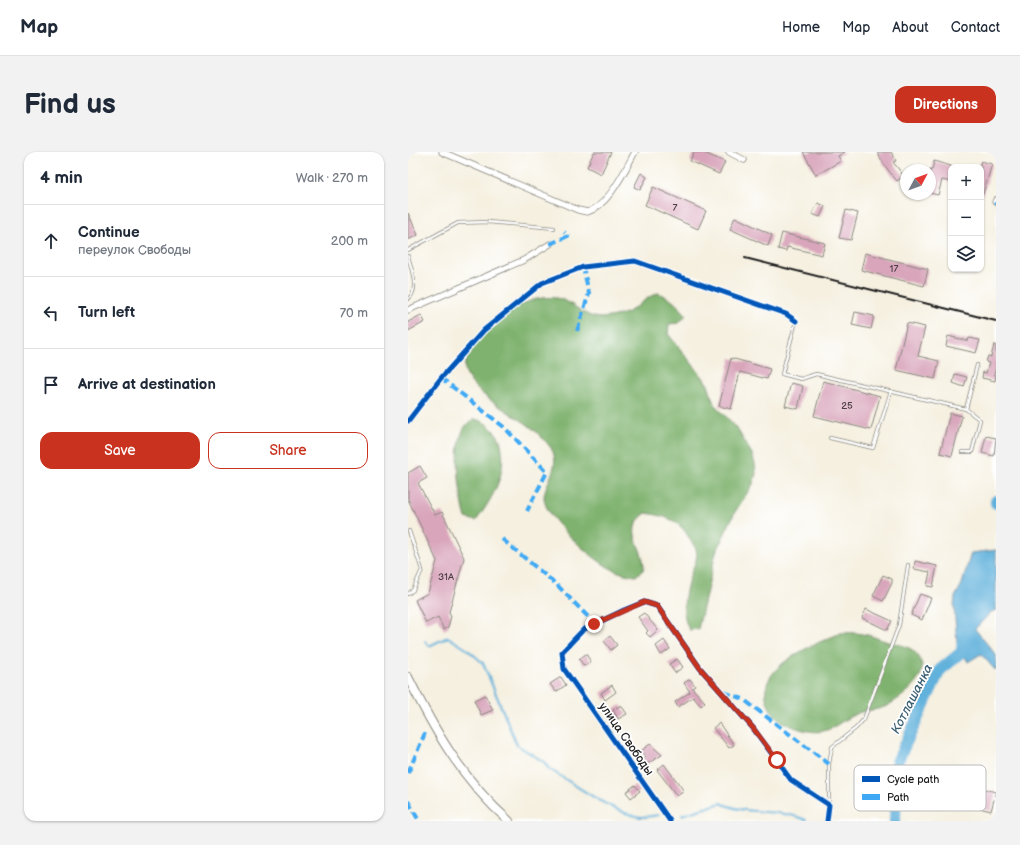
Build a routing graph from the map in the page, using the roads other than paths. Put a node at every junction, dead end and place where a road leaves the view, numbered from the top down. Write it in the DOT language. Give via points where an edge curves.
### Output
graph roads {
  1 [pos="442,152"];
  2 [pos="635,152"];
  3 [pos="729,152"];
  4 [pos="744,160"];
  5 [pos="554,228"];
  6 [pos="550,244"];
  7 [pos="408,250"];
  8 [pos="408,256"];
  9 [pos="408,299"];
  10 [pos="408,310"];
  11 [pos="796,321"];
  12 [pos="978,365"];
  13 [pos="891,391"];
  14 [pos="966,409"];
  15 [pos="408,421"];
  16 [pos="830,438"];
  17 [pos="962,452"];
  18 [pos="409,531"];
  19 [pos="908,565"];
  20 [pos="408,594"];
  21 [pos="408,677"];
  22 [pos="410,686"];
  23 [pos="829,805"];
  24 [pos="509,821"];
  25 [pos="670,821"];
  26 [pos="828,821"];
  1 -- 2 [label="street" via="578,210 590,211 621,178"];
  3 -- 4 [label="street"];
  5 -- 7 [label="lane" via="488,222 458,223"];
  6 -- 10 [label="street" via="524,260"];
  8 -- 9 [label="lane" via="414,287"];
  11 -- 13 [label="lane" via="782,374 801,379 816,374"];
  11 -- 15 [label="street" via="786,314 635,261 583,267 542,283 484,330"];
  12 -- 14 [label="lane"];
  13 -- 14 [label="lane"];
  13 -- 16 [label="lane" via="873,448"];
  14 -- 17 [label="lane" via="980,420 972,452"];
  18 -- 20 [label="lane" via="422,570 413,590"];
  19 -- 23 [label="lane" via="899,625 864,719 832,747 829,764"];
  21 -- 22 [label="main road"];
  22 -- 24 [label="main road" via="465,775 487,802"];
  23 -- 25 [label="street, улица Свободы" via="791,780 753,728 700,668 657,606 644,602 583,630 562,652 564,670"];
  23 -- 26 [label="street"];
}
